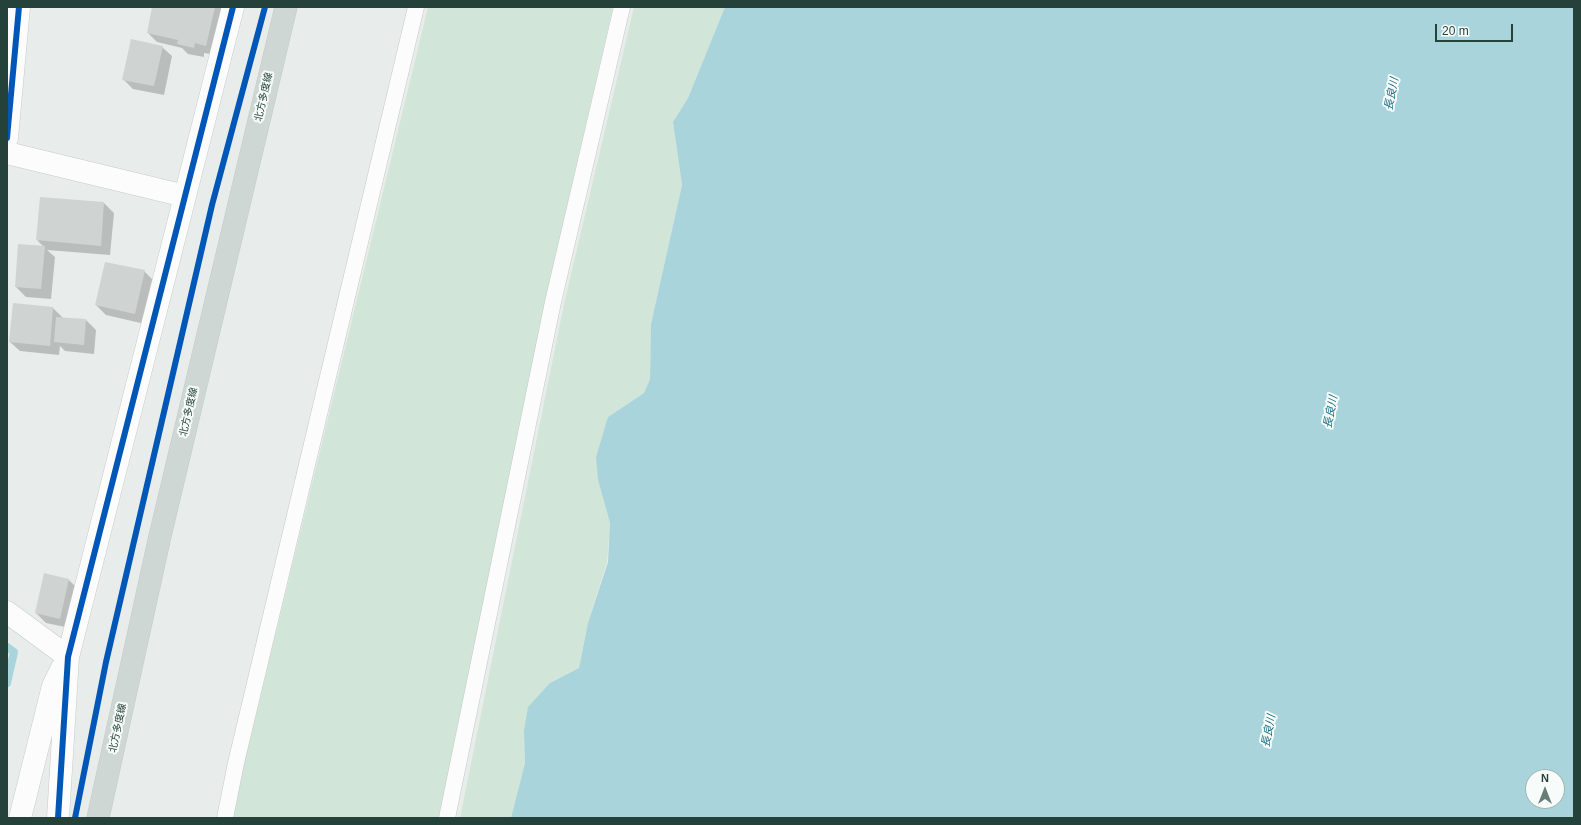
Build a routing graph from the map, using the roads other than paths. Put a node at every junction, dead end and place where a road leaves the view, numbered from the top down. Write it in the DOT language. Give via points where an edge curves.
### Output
graph roads {
  1 [pos="19,7"];
  2 [pos="233,7"];
  3 [pos="286,7"];
  4 [pos="416,7"];
  5 [pos="622,7"];
  6 [pos="7,138"];
  7 [pos="7,153"];
  8 [pos="185,196"];
  9 [pos="7,612"];
  10 [pos="68,657"];
  11 [pos="20,818"];
  12 [pos="58,818"];
  13 [pos="98,818"];
  14 [pos="225,818"];
  15 [pos="447,818"];
  1 -- 6 [label="street"];
  2 -- 8 [label="street"];
  3 -- 13 [label="main road, 北方多度線" via="160,536"];
  4 -- 14 [label="lane"];
  5 -- 15 [label="lane" via="553,302"];
  7 -- 8 [label="street"];
  8 -- 10 [label="street"];
  9 -- 10 [label="street"];
  10 -- 11 [label="street" via="53,686"];
  10 -- 12 [label="street"];
}
